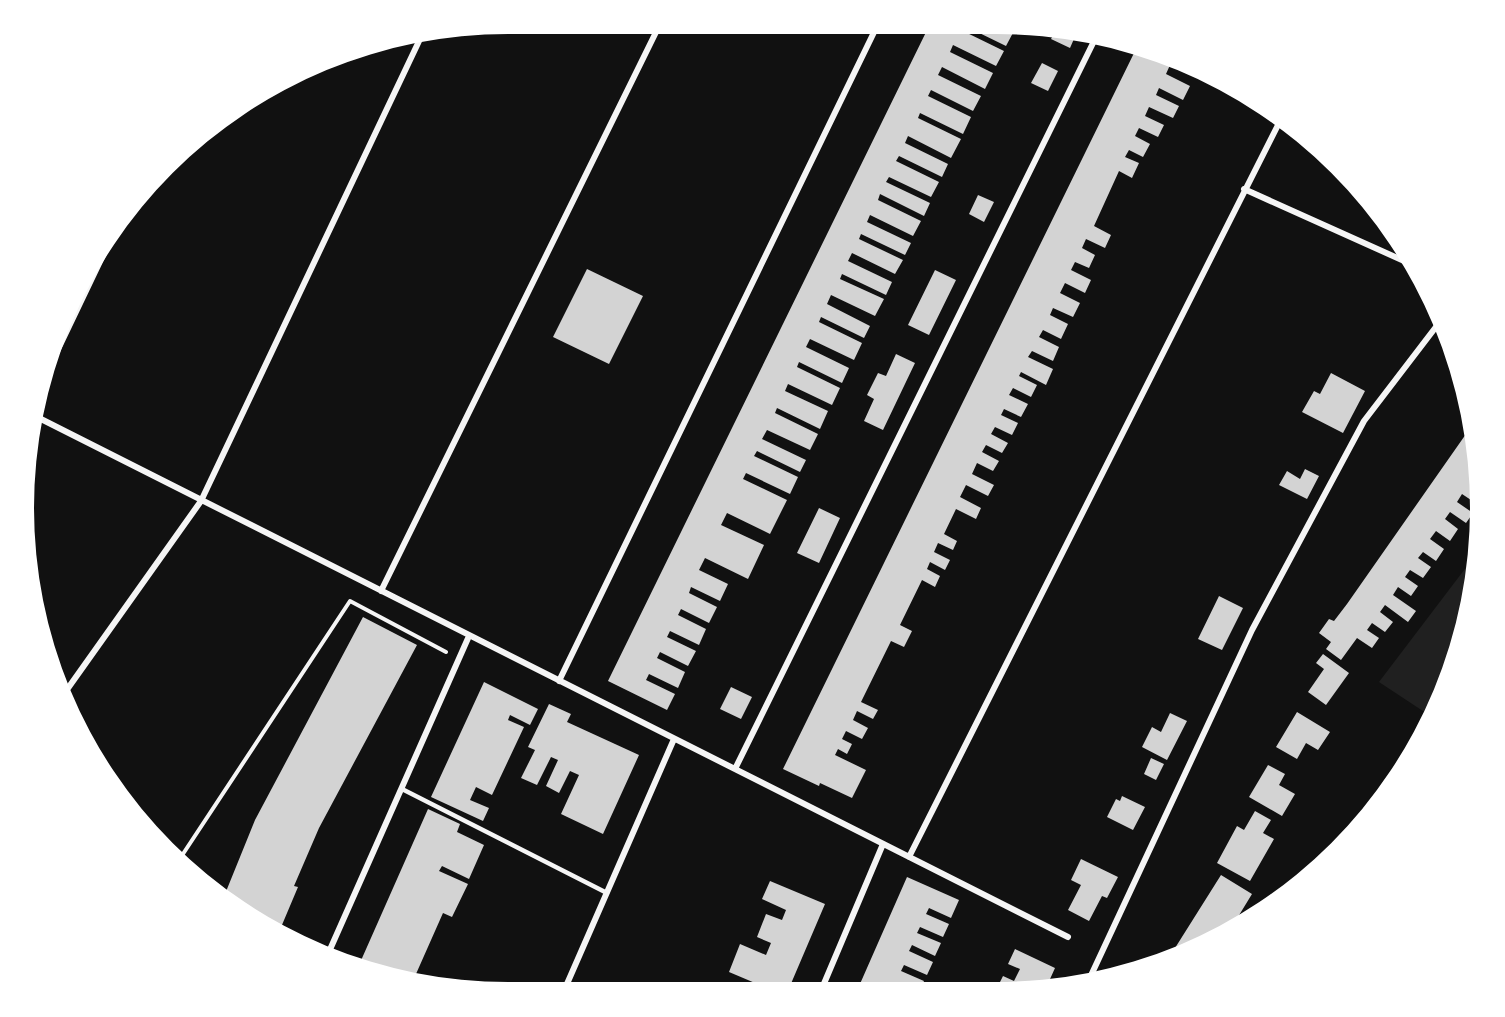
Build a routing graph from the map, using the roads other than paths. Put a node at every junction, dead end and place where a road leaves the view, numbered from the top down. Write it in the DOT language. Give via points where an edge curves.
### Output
graph roads {
  1 [pos="655,34"];
  2 [pos="873,34"];
  3 [pos="418,44"];
  4 [pos="1092,45"];
  5 [pos="1277,126"];
  6 [pos="1244,189"];
  7 [pos="1399,259"];
  8 [pos="1435,329"];
  9 [pos="43,420"];
  10 [pos="201,501"];
  11 [pos="381,591"];
  12 [pos="469,636"];
  13 [pos="559,681"];
  14 [pos="70,686"];
  15 [pos="674,739"];
  16 [pos="735,769"];
  17 [pos="402,789"];
  18 [pos="883,844"];
  19 [pos="909,857"];
  20 [pos="607,893"];
  21 [pos="1068,937"];
  22 [pos="331,947"];
  23 [pos="1093,972"];
  24 [pos="568,982"];
  25 [pos="825,982"];
  1 -- 11 [label="street"];
  2 -- 13 [label="street"];
  3 -- 10 [label="street"];
  4 -- 16 [label="street"];
  5 -- 6 [label="street"];
  6 -- 7 [label="street"];
  6 -- 19 [label="street"];
  8 -- 23 [label="street" via="1364,421 1252,630"];
  9 -- 10 [label="street"];
  10 -- 11 [label="street"];
  10 -- 14 [label="street"];
  11 -- 12 [label="street"];
  12 -- 13 [label="street"];
  12 -- 17 [label="street"];
  13 -- 15 [label="street"];
  15 -- 16 [label="street"];
  15 -- 20 [label="street"];
  16 -- 18 [label="street"];
  17 -- 20 [label="lane"];
  17 -- 22 [label="street"];
  18 -- 19 [label="street"];
  18 -- 25 [label="street"];
  19 -- 21 [label="street"];
  20 -- 24 [label="street"];
}
